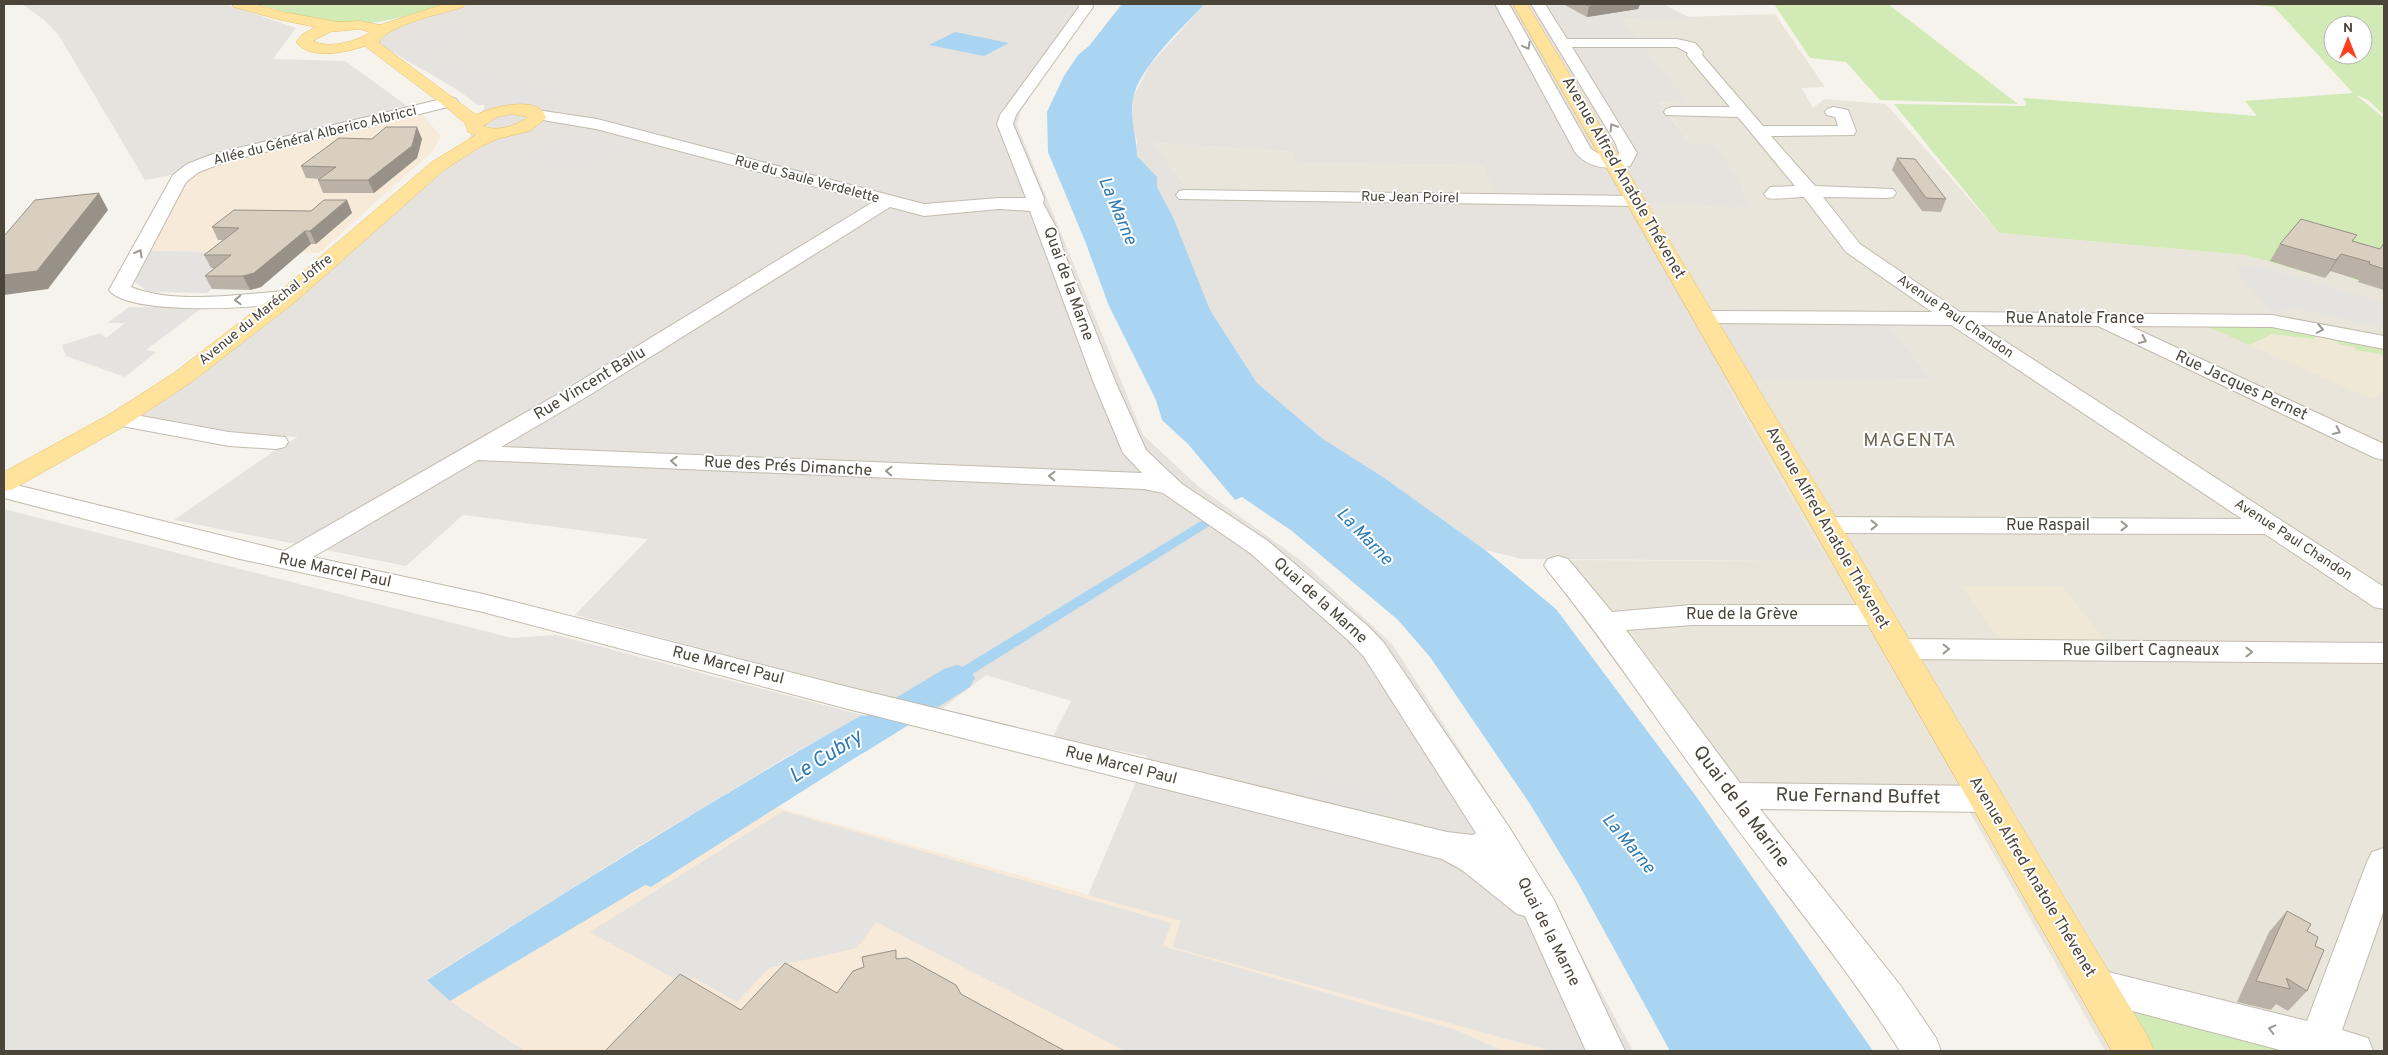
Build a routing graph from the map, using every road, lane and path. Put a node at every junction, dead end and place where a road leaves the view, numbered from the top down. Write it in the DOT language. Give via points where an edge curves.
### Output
graph roads {
  1 [pos="239,4"];
  2 [pos="458,4"];
  3 [pos="1085,4"];
  4 [pos="1502,4"];
  5 [pos="1520,4"];
  6 [pos="1538,4"];
  7 [pos="436,10"];
  8 [pos="281,16"];
  9 [pos="360,25"];
  10 [pos="342,26"];
  11 [pos="312,34"];
  12 [pos="376,35"];
  13 [pos="1562,43"];
  14 [pos="338,47"];
  15 [pos="410,73"];
  16 [pos="452,103"];
  17 [pos="501,111"];
  18 [pos="1672,112"];
  19 [pos="1742,112"];
  20 [pos="1833,112"];
  21 [pos="532,120"];
  22 [pos="474,125"];
  23 [pos="1758,131"];
  24 [pos="498,132"];
  25 [pos="1615,164"];
  26 [pos="438,166"];
  27 [pos="1810,192"];
  28 [pos="1773,194"];
  29 [pos="1887,194"];
  30 [pos="1185,195"];
  31 [pos="887,201"];
  32 [pos="1636,201"];
  33 [pos="1034,205"];
  34 [pos="287,297"];
  35 [pos="1704,317"];
  36 [pos="1956,318"];
  37 [pos="2098,319"];
  38 [pos="2272,321"];
  39 [pos="2384,342"];
  40 [pos="119,418"];
  41 [pos="82,439"];
  42 [pos="276,442"];
  43 [pos="476,453"];
  44 [pos="1135,453"];
  45 [pos="2384,453"];
  46 [pos="4,474"];
  47 [pos="1100,478"];
  48 [pos="4,483"];
  49 [pos="1173,489"];
  50 [pos="4,490"];
  51 [pos="1825,525"];
  52 [pos="2270,525"];
  53 [pos="288,560"];
  54 [pos="1558,565"];
  55 [pos="2384,598"];
  56 [pos="1878,615"];
  57 [pos="1605,622"];
  58 [pos="1898,649"];
  59 [pos="2384,653"];
  60 [pos="1731,796"];
  61 [pos="1986,799"];
  62 [pos="1497,838"];
  63 [pos="1451,847"];
  64 [pos="2384,862"];
  65 [pos="1541,911"];
  66 [pos="2096,986"];
  67 [pos="2330,1048"];
  68 [pos="1606,1051"];
  69 [pos="1922,1051"];
  70 [pos="2134,1051"];
  1 -- 8 [label="main road"];
  2 -- 7 [label="main road"];
  3 -- 33 [label="street, Quai de la Marne" via="1005,124 1035,198"];
  4 -- 25 [label="street, one-way" via="1584,152 1592,158"];
  5 -- 25 [label="main road, Avenue Alfred Anatole Thévenet"];
  6 -- 13 [label="street"];
  7 -- 9 [label="main road"];
  7 -- 12 [label="main road" via="393,24"];
  8 -- 10 [label="main road"];
  8 -- 11 [label="main road"];
  9 -- 10 [label="main road"];
  9 -- 12 [label="main road" via="374,27"];
  10 -- 11 [label="main road"];
  11 -- 14 [label="main road" via="304,42 307,45"];
  12 -- 14 [label="main road"];
  12 -- 15 [label="main road" via="371,44 375,49"];
  13 -- 19 [label="street, Avenue Paul Chandon" via="1676,43 1690,46"];
  25 -- 13 [label="street, one-way" via="1624,162 1628,153"];
  14 -- 15 [label="main road" via="368,53"];
  15 -- 16 [label="main road"];
  16 -- 17 [label="main road" via="473,110"];
  16 -- 22 [label="main road"];
  34 -- 16 [label="street, Allée du Général Alberico Albricci, one-way" via="150,300 129,296 119,290 179,179 193,168 236,153"];
  17 -- 21 [label="main road" via="532,111"];
  17 -- 22 [label="main road" via="484,116"];
  18 -- 19 [label="street"];
  19 -- 23 [label="street, Avenue Paul Chandon"];
  20 -- 23 [label="street" via="1842,113 1848,131"];
  21 -- 24 [label="main road"];
  21 -- 31 [label="street, Rue du Saule Verdelette" via="583,122"];
  22 -- 24 [label="main road" via="482,132"];
  22 -- 26 [label="main road, Avenue du Maréchal Joffre" via="469,138"];
  23 -- 27 [label="street, Avenue Paul Chandon"];
  24 -- 26 [label="main road, Avenue du Maréchal Joffre"];
  25 -- 32 [label="main road, Avenue Alfred Anatole Thévenet"];
  26 -- 34 [label="main road, Avenue du Maréchal Joffre"];
  27 -- 28 [label="street" via="1776,191"];
  27 -- 29 [label="street"];
  27 -- 36 [label="street, Avenue Paul Chandon" via="1853,248"];
  30 -- 32 [label="street, Rue Jean Poirel"];
  31 -- 33 [label="street, Rue du Saule Verdelette" via="933,210 1017,203"];
  31 -- 43 [label="street, Rue Vincent Ballu"];
  32 -- 35 [label="main road, Avenue Alfred Anatole Thévenet"];
  33 -- 44 [label="street, Quai de la Marne" via="1041,209 1054,252"];
  34 -- 40 [label="main road, Avenue du Maréchal Joffre" via="182,378"];
  35 -- 36 [label="street, Rue Anatole France"];
  35 -- 51 [label="main road, Avenue Alfred Anatole Thévenet"];
  36 -- 37 [label="street, Rue Anatole France"];
  36 -- 52 [label="street, Avenue Paul Chandon"];
  37 -- 38 [label="street, Rue Anatole France"];
  37 -- 45 [label="street, Rue Jacques Pernet, one-way"];
  38 -- 39 [label="street, Rue Anatole France, one-way"];
  40 -- 41 [label="main road, Avenue du Maréchal Joffre"];
  40 -- 42 [label="street" via="229,440"];
  41 -- 46 [label="main road, Avenue du Maréchal Joffre"];
  41 -- 48 [label="main road, Avenue du Maréchal Joffre"];
  47 -- 43 [label="street, Rue des Prés Dimanche, one-way"];
  43 -- 53 [label="street, Rue Vincent Ballu"];
  44 -- 47 [label="street" via="1120,468"];
  44 -- 49 [label="street, Quai de la Marne"];
  47 -- 49 [label="street, Rue des Prés Dimanche" via="1146,481"];
  49 -- 62 [label="street, Quai de la Marne" via="1259,547 1358,633 1378,657"];
  50 -- 53 [label="street, Rue Marcel Paul"];
  51 -- 52 [label="street, Rue Raspail, one-way"];
  51 -- 56 [label="main road, Avenue Alfred Anatole Thévenet"];
  52 -- 55 [label="street, Avenue Paul Chandon"];
  53 -- 63 [label="street, Rue Marcel Paul" via="483,603 873,704"];
  54 -- 57 [label="street, Quai de la Marine"];
  56 -- 57 [label="street, Rue de la Grève" via="1692,615"];
  56 -- 58 [label="main road, Avenue Alfred Anatole Thévenet"];
  57 -- 60 [label="street, Quai de la Marine"];
  58 -- 59 [label="street, Rue Gilbert Cagneaux, one-way"];
  58 -- 61 [label="main road, Avenue Alfred Anatole Thévenet"];
  60 -- 61 [label="street, Rue Fernand Buffet"];
  60 -- 69 [label="street, Quai de la Marine" via="1887,997"];
  61 -- 66 [label="main road, Avenue Alfred Anatole Thévenet"];
  62 -- 63 [label="street, Rue Marcel Paul" via="1478,850"];
  62 -- 65 [label="street, Quai de la Marne"];
  63 -- 65 [label="street, Rue Marcel Paul" via="1474,860"];
  64 -- 67 [label="street"];
  65 -- 68 [label="street, Quai de la Marne"];
  67 -- 66 [label="street, one-way"];
  66 -- 70 [label="main road, Avenue Alfred Anatole Thévenet"];
}
